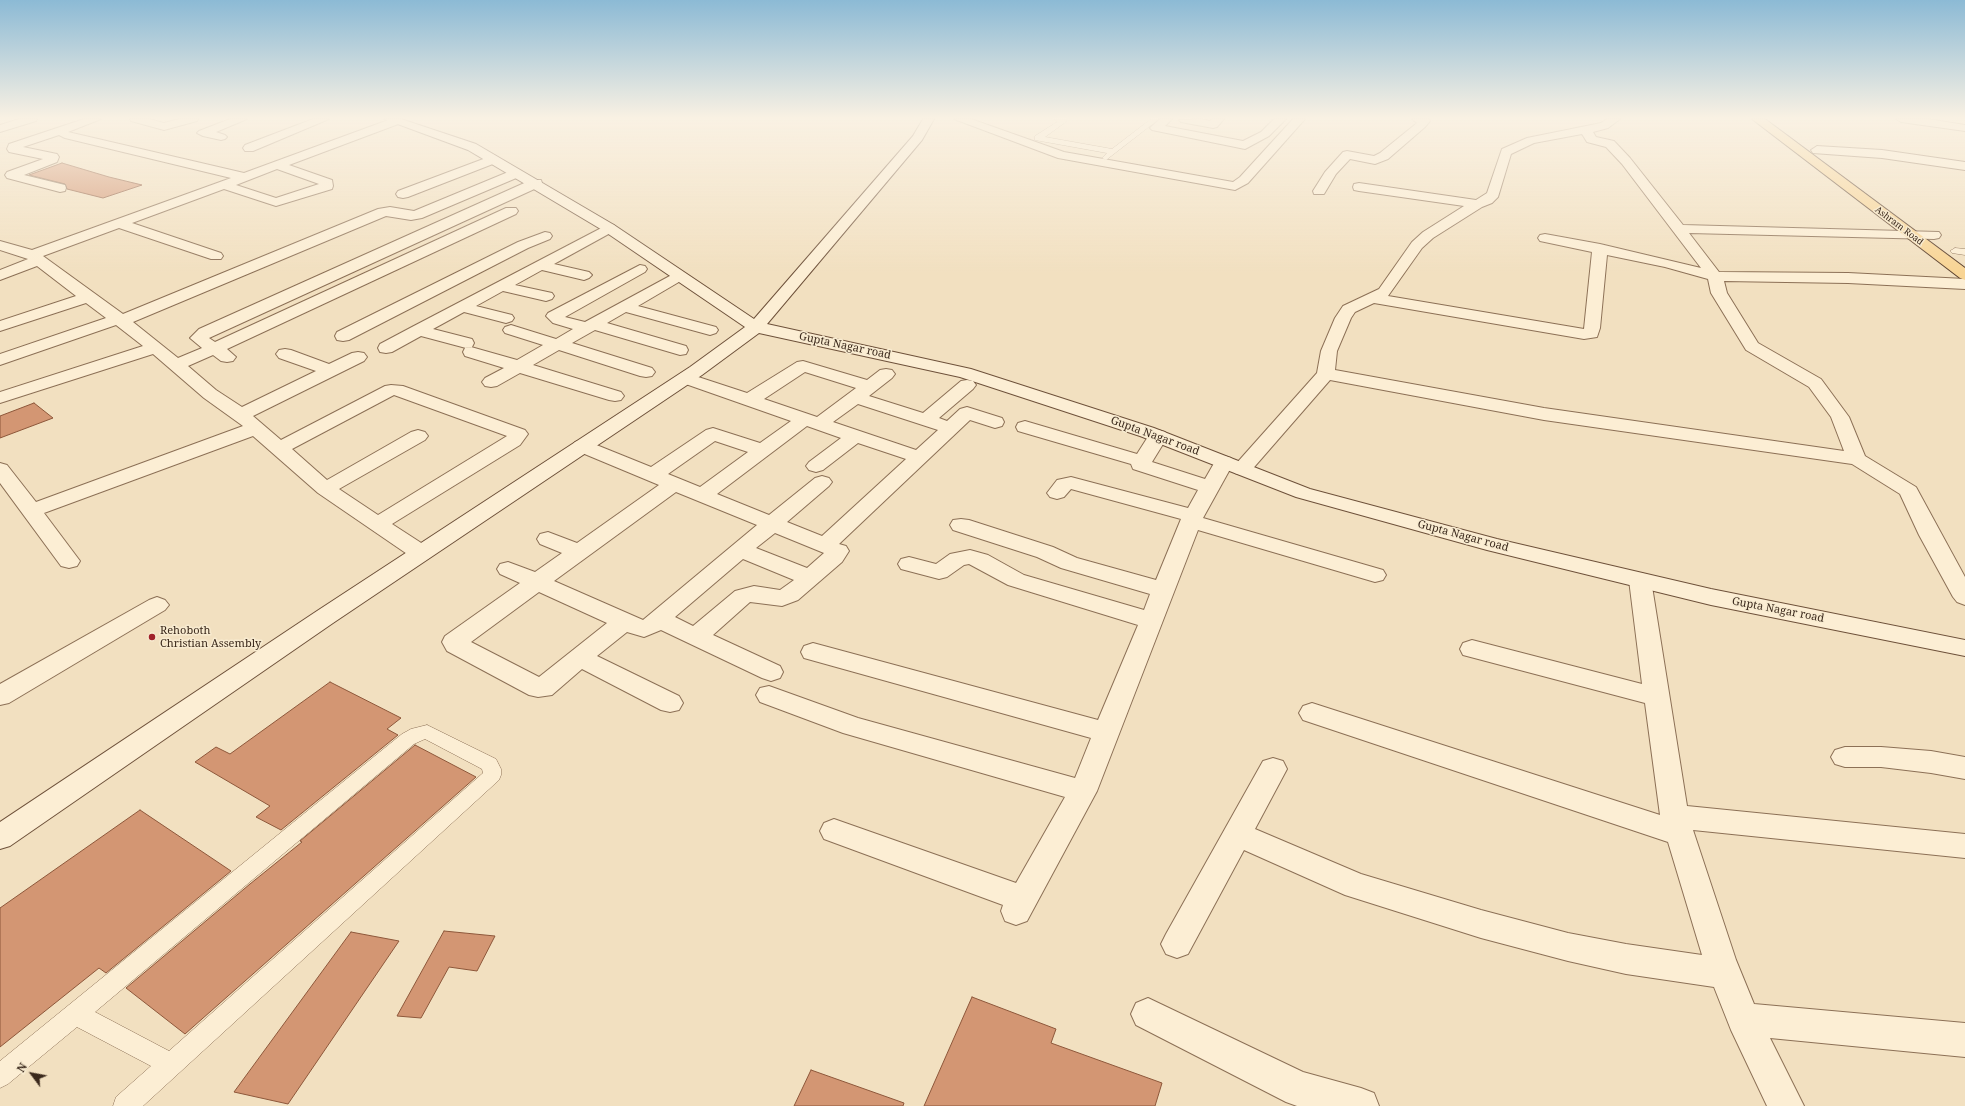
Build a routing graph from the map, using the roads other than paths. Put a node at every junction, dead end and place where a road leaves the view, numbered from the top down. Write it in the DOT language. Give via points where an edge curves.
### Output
graph roads {
  1 [pos="23,171"];
  2 [pos="218,171"];
  3 [pos="262,171"];
  4 [pos="292,171"];
  5 [pos="464,171"];
  6 [pos="513,171"];
  7 [pos="890,171"];
  8 [pos="1149,171"];
  9 [pos="1253,171"];
  10 [pos="1332,171"];
  11 [pos="1500,171"];
  12 [pos="1633,171"];
  13 [pos="1831,171"];
  14 [pos="1847,171"];
  15 [pos="517,173"];
  16 [pos="245,177"];
  17 [pos="1863,182"];
  18 [pos="536,183"];
  19 [pos="224,185"];
  20 [pos="1359,187"];
  21 [pos="60,188"];
  22 [pos="1319,191"];
  23 [pos="403,194"];
  24 [pos="494,202"];
  25 [pos="1477,204"];
  26 [pos="119,223"];
  27 [pos="609,228"];
  28 [pos="1913,228"];
  29 [pos="1678,229"];
  30 [pos="1934,235"];
  31 [pos="545,236"];
  32 [pos="1545,238"];
  33 [pos="0,245"];
  34 [pos="1600,248"];
  35 [pos="1962,254"];
  36 [pos="216,256"];
  37 [pos="35,257"];
  38 [pos="362,262"];
  39 [pos="539,266"];
  40 [pos="387,269"];
  41 [pos="640,269"];
  42 [pos="0,275"];
  43 [pos="584,275"];
  44 [pos="1965,275"];
  45 [pos="679,276"];
  46 [pos="1715,276"];
  47 [pos="1965,284"];
  48 [pos="442,286"];
  49 [pos="502,286"];
  50 [pos="482,296"];
  51 [pos="546,296"];
  52 [pos="88,297"];
  53 [pos="1371,298"];
  54 [pos="625,306"];
  55 [pos="462,307"];
  56 [pos="119,320"];
  57 [pos="0,326"];
  58 [pos="590,326"];
  59 [pos="756,327"];
  60 [pos="418,330"];
  61 [pos="710,330"];
  62 [pos="343,336"];
  63 [pos="558,344"];
  64 [pos="155,348"];
  65 [pos="386,348"];
  66 [pos="680,350"];
  67 [pos="221,353"];
  68 [pos="285,354"];
  69 [pos="358,357"];
  70 [pos="0,360"];
  71 [pos="176,365"];
  72 [pos="519,366"];
  73 [pos="331,371"];
  74 [pos="646,372"];
  75 [pos="886,374"];
  76 [pos="1326,374"];
  77 [pos="686,378"];
  78 [pos="491,382"];
  79 [pos="967,384"];
  80 [pos="870,386"];
  81 [pos="615,396"];
  82 [pos="855,397"];
  83 [pos="0,398"];
  84 [pos="749,400"];
  85 [pos="241,415"];
  86 [pos="926,420"];
  87 [pos="812,421"];
  88 [pos="994,422"];
  89 [pos="1025,427"];
  90 [pos="256,428"];
  91 [pos="950,428"];
  92 [pos="418,436"];
  93 [pos="855,436"];
  94 [pos="1158,436"];
  95 [pos="582,446"];
  96 [pos="278,449"];
  97 [pos="763,450"];
  98 [pos="919,457"];
  99 [pos="1857,459"];
  100 [pos="1141,461"];
  101 [pos="1233,466"];
  102 [pos="0,470"];
  103 [pos="663,479"];
  104 [pos="1210,487"];
  105 [pos="324,489"];
  106 [pos="1057,493"];
  107 [pos="701,496"];
  108 [pos="31,511"];
  109 [pos="1192,519"];
  110 [pos="377,524"];
  111 [pos="770,524"];
  112 [pos="960,525"];
  113 [pos="548,539"];
  114 [pos="825,545"];
  115 [pos="740,550"];
  116 [pos="579,552"];
  117 [pos="421,553"];
  118 [pos="69,561"];
  119 [pos="909,564"];
  120 [pos="508,569"];
  121 [pos="1375,576"];
  122 [pos="810,578"];
  123 [pos="1640,580"];
  124 [pos="537,582"];
  125 [pos="1164,590"];
  126 [pos="1965,597"];
  127 [pos="157,605"];
  128 [pos="658,619"];
  129 [pos="624,621"];
  130 [pos="1152,621"];
  131 [pos="696,636"];
  132 [pos="1965,648"];
  133 [pos="1472,649"];
  134 [pos="813,652"];
  135 [pos="580,658"];
  136 [pos="0,696"];
  137 [pos="1657,697"];
  138 [pos="670,703"];
  139 [pos="1312,713"];
  140 [pos="1107,732"];
  141 [pos="1845,758"];
  142 [pos="1965,768"];
  143 [pos="1273,769"];
  144 [pos="1083,791"];
  145 [pos="1677,825"];
  146 [pos="834,832"];
  147 [pos="1238,834"];
  148 [pos="0,837"];
  149 [pos="1965,846"];
  150 [pos="1177,944"];
  151 [pos="1724,973"];
  152 [pos="76,1014"];
  153 [pos="1148,1014"];
  154 [pos="1743,1019"];
  155 [pos="1965,1040"];
  156 [pos="171,1064"];
  157 [pos="0,1076"];
  158 [pos="125,1106"];
  159 [pos="1361,1106"];
  160 [pos="1786,1106"];
  1 -- 21 [label="street" via="11,175"];
  2 -- 16 [label="street"];
  3 -- 16 [label="street"];
  4 -- 19 [label="street" via="326,183 327,186 276,202"];
  5 -- 23 [label="street"];
  6 -- 15 [label="street, Gupta Nagar road"];
  7 -- 59 [label="street"];
  8 -- 9 [label="street" via="1235,186"];
  10 -- 22 [label="street"];
  11 -- 25 [label="street" via="1493,194"];
  12 -- 29 [label="street"];
  13 -- 28 [label="main road, Ashram Road"];
  14 -- 17 [label="main road"];
  15 -- 18 [label="street, Gupta Nagar road"];
  15 -- 56 [label="street" via="417,215 383,212"];
  16 -- 19 [label="street"];
  18 -- 24 [label="street"];
  18 -- 27 [label="street, Gupta Nagar road"];
  19 -- 26 [label="street"];
  20 -- 25 [label="street"];
  24 -- 38 [label="street"];
  24 -- 40 [label="street" via="516,215"];
  25 -- 53 [label="street" via="1428,235 1384,292"];
  26 -- 36 [label="street"];
  26 -- 37 [label="street"];
  27 -- 39 [label="street"];
  27 -- 45 [label="street, Gupta Nagar road"];
  28 -- 29 [label="street"];
  28 -- 30 [label="street"];
  28 -- 44 [label="main road, Ashram Road"];
  29 -- 46 [label="street"];
  30 -- 35 [label="main road, Ashram Road"];
  31 -- 48 [label="street"];
  32 -- 34 [label="street"];
  33 -- 37 [label="street"];
  34 -- 46 [label="street"];
  34 -- 53 [label="street" via="1591,333 1584,334"];
  37 -- 42 [label="street"];
  37 -- 52 [label="street"];
  38 -- 40 [label="street"];
  38 -- 67 [label="street" via="198,338"];
  39 -- 43 [label="street"];
  39 -- 49 [label="street"];
  40 -- 67 [label="street"];
  41 -- 58 [label="street" via="554,316 558,320"];
  45 -- 54 [label="street"];
  45 -- 59 [label="street, Gupta Nagar road"];
  46 -- 47 [label="street" via="1848,278"];
  46 -- 99 [label="street" via="1719,293 1752,346 1814,383 1840,417"];
  48 -- 50 [label="street"];
  48 -- 62 [label="street"];
  49 -- 50 [label="street"];
  49 -- 51 [label="street"];
  50 -- 55 [label="street"];
  52 -- 56 [label="street"];
  52 -- 57 [label="street"];
  53 -- 76 [label="street" via="1350,309 1343,318 1328,351"];
  54 -- 58 [label="street"];
  54 -- 61 [label="street"];
  55 -- 60 [label="street"];
  55 -- 63 [label="street"];
  56 -- 64 [label="street"];
  56 -- 70 [label="street"];
  58 -- 63 [label="street"];
  58 -- 66 [label="street"];
  59 -- 77 [label="street"];
  59 -- 94 [label="street, Gupta Nagar road" via="965,373"];
  60 -- 65 [label="street"];
  60 -- 72 [label="street"];
  63 -- 72 [label="street"];
  63 -- 74 [label="street"];
  64 -- 71 [label="street"];
  64 -- 83 [label="street"];
  67 -- 71 [label="street"];
  68 -- 73 [label="street"];
  69 -- 73 [label="street"];
  71 -- 85 [label="street" via="210,394"];
  72 -- 78 [label="street"];
  72 -- 81 [label="street"];
  73 -- 85 [label="street"];
  75 -- 80 [label="street"];
  76 -- 99 [label="street" via="1544,414"];
  76 -- 101 [label="street"];
  77 -- 84 [label="street"];
  77 -- 95 [label="street"];
  79 -- 86 [label="street"];
  80 -- 82 [label="street"];
  80 -- 84 [label="street" via="803,366"];
  82 -- 86 [label="street"];
  82 -- 87 [label="street"];
  84 -- 87 [label="street"];
  85 -- 90 [label="street"];
  86 -- 91 [label="street"];
  87 -- 93 [label="street"];
  87 -- 97 [label="street"];
  88 -- 91 [label="street" via="967,413"];
  89 -- 100 [label="street"];
  90 -- 96 [label="street"];
  90 -- 108 [label="street"];
  91 -- 98 [label="street"];
  92 -- 105 [label="street"];
  93 -- 98 [label="street"];
  93 -- 111 [label="street"];
  94 -- 100 [label="street"];
  94 -- 101 [label="street, Gupta Nagar road"];
  95 -- 103 [label="street"];
  95 -- 117 [label="street"];
  96 -- 105 [label="street"];
  96 -- 110 [label="street" via="391,390 518,434 513,441"];
  97 -- 103 [label="street" via="713,434"];
  97 -- 107 [label="street"];
  98 -- 114 [label="street"];
  99 -- 126 [label="street" via="1909,491"];
  100 -- 104 [label="street" via="1140,465"];
  101 -- 104 [label="street"];
  101 -- 123 [label="street, Gupta Nagar road" via="1303,493 1495,545"];
  102 -- 108 [label="street"];
  103 -- 107 [label="street"];
  103 -- 116 [label="street"];
  104 -- 109 [label="street"];
  105 -- 110 [label="street"];
  106 -- 109 [label="street" via="1064,484 1071,483"];
  107 -- 111 [label="street"];
  108 -- 118 [label="street"];
  109 -- 121 [label="street"];
  109 -- 125 [label="street"];
  110 -- 117 [label="street"];
  111 -- 114 [label="street"];
  111 -- 115 [label="street"];
  112 -- 125 [label="street" via="1046,552 1069,563"];
  113 -- 116 [label="street"];
  114 -- 122 [label="street" via="838,551 837,554"];
  115 -- 122 [label="street"];
  115 -- 128 [label="street"];
  116 -- 124 [label="street"];
  117 -- 148 [label="street"];
  119 -- 130 [label="street" via="939,572 958,559 970,557 1016,580"];
  120 -- 124 [label="street"];
  122 -- 131 [label="street" via="790,595 782,598 754,594 743,596"];
  123 -- 132 [label="street, Gupta Nagar road" via="1711,597"];
  123 -- 137 [label="street"];
  124 -- 129 [label="street"];
  124 -- 135 [label="street" via="454,642 538,688 547,686"];
  125 -- 130 [label="street"];
  127 -- 136 [label="street"];
  128 -- 129 [label="street" via="644,629"];
  128 -- 131 [label="street"];
  129 -- 135 [label="street"];
  130 -- 140 [label="street"];
  131 -- 144 [label="street" via="770,684 852,726"];
  133 -- 137 [label="street"];
  134 -- 140 [label="street"];
  135 -- 138 [label="street"];
  137 -- 145 [label="street"];
  139 -- 145 [label="street"];
  140 -- 144 [label="street"];
  141 -- 142 [label="street" via="1881,757"];
  143 -- 147 [label="street"];
  144 -- 146 [label="street" via="1019,905"];
  145 -- 149 [label="street"];
  145 -- 151 [label="street"];
  147 -- 150 [label="street"];
  147 -- 151 [label="street" via="1356,886 1474,922 1568,947 1626,959"];
  151 -- 154 [label="street"];
  152 -- 156 [label="lane"];
  152 -- 156 [label="lane" via="408,739 427,732 489,764 492,775 486,782"];
  152 -- 157 [label="lane"];
  153 -- 159 [label="street" via="1299,1089"];
  154 -- 155 [label="street"];
  154 -- 160 [label="street"];
  156 -- 158 [label="lane"];
}
